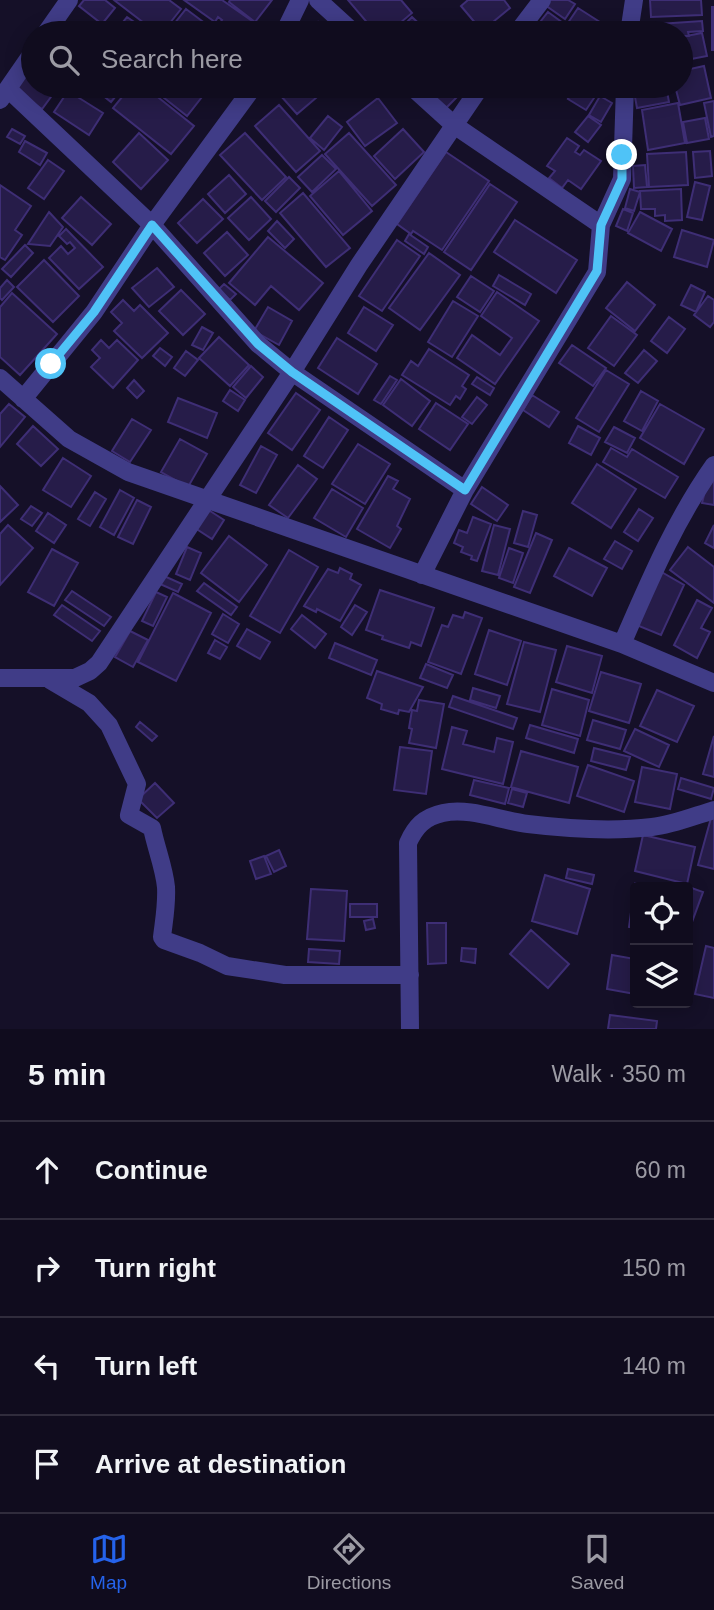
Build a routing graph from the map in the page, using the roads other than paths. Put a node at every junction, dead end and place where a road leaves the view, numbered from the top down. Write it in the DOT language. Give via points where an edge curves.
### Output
graph roads {
  1 [pos="69,0"];
  2 [pos="300,0"];
  3 [pos="318,0"];
  4 [pos="542,0"];
  5 [pos="634,0"];
  6 [pos="54,21"];
  7 [pos="290,21"];
  8 [pos="341,21"];
  9 [pos="526,21"];
  10 [pos="631,21"];
  11 [pos="21,70"];
  12 [pos="4,95"];
  13 [pos="245,98"];
  14 [pos="424,98"];
  15 [pos="473,98"];
  16 [pos="625,98"];
  17 [pos="454,125"];
  18 [pos="152,225"];
  19 [pos="601,225"];
  20 [pos="292,372"];
  21 [pos="0,378"];
  22 [pos="23,399"];
  23 [pos="714,465"];
  24 [pos="465,490"];
  25 [pos="207,499"];
  26 [pos="422,575"];
  27 [pos="622,644"];
  28 [pos="0,678"];
  29 [pos="49,679"];
  30 [pos="714,683"];
  31 [pos="714,810"];
  32 [pos="410,975"];
  33 [pos="410,1029"];
  1 -- 6 [label="street"];
  2 -- 7 [label="street"];
  3 -- 8 [label="street"];
  4 -- 9 [label="street"];
  5 -- 10 [label="street"];
  11 -- 12 [label="street"];
  12 -- 18 [label="street"];
  13 -- 18 [label="street"];
  14 -- 17 [label="street"];
  15 -- 17 [label="street"];
  16 -- 19 [label="street" via="622,179"];
  17 -- 19 [label="street"];
  17 -- 20 [label="street"];
  18 -- 20 [label="street" via="258,344"];
  18 -- 22 [label="street" via="94,312"];
  19 -- 24 [label="street" via="597,271"];
  20 -- 24 [label="street"];
  20 -- 25 [label="street"];
  21 -- 22 [label="street"];
  22 -- 25 [label="street" via="69,439 128,472"];
  23 -- 27 [label="street" via="662,552"];
  24 -- 26 [label="street"];
  25 -- 26 [label="street"];
  25 -- 29 [label="street" via="99,663 75,678"];
  26 -- 27 [label="street"];
  27 -- 30 [label="street"];
  28 -- 29 [label="street"];
  29 -- 32 [label="street" via="89,703 109,725 128,762 137,784 129,815 152,828 162,866 164,940 226,966 285,975"];
  31 -- 32 [label="street" via="654,827 597,831 463,812 428,818 415,827 408,843"];
  32 -- 33 [label="street"];
}
